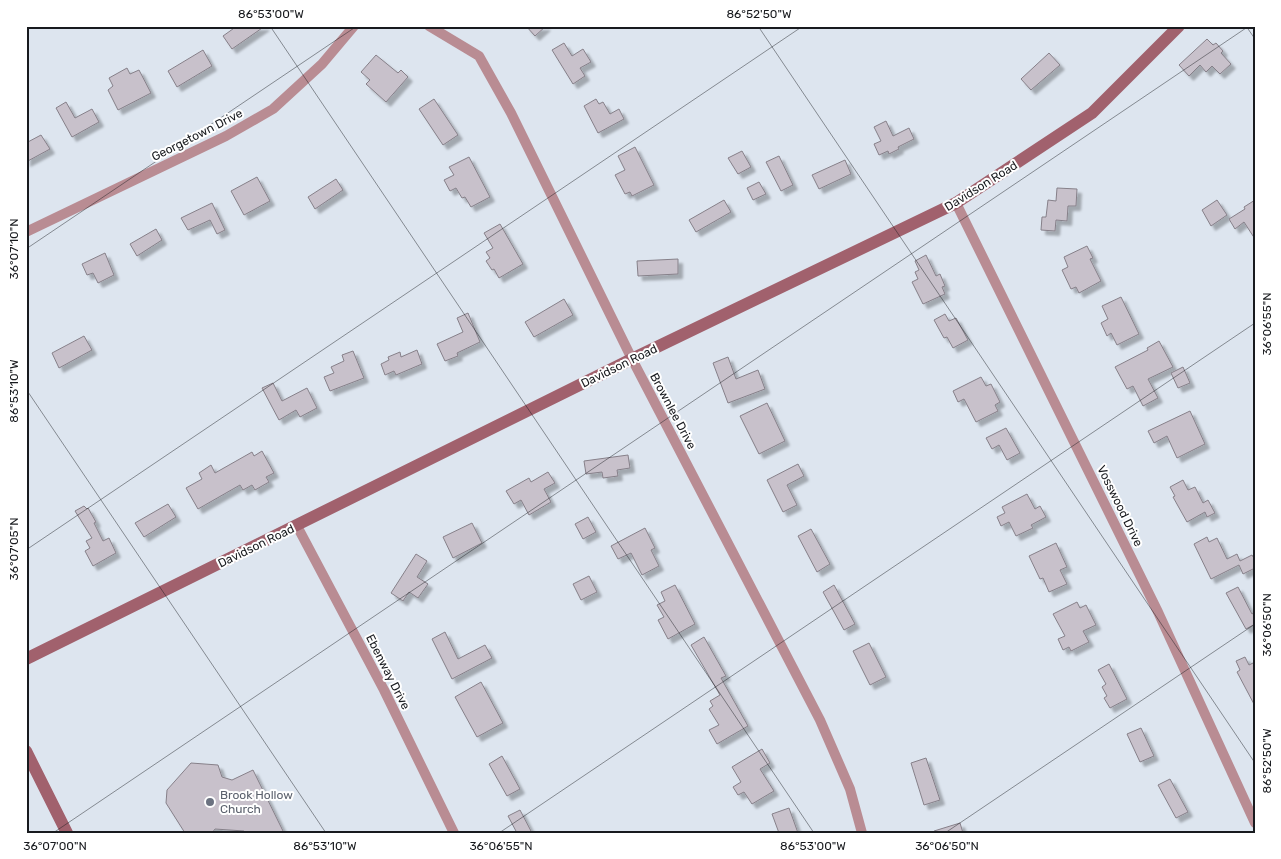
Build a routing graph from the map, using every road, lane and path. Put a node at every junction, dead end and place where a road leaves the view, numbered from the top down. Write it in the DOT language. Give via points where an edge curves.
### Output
graph roads {
  1 [pos="354,26"];
  2 [pos="429,26"];
  3 [pos="1179,26"];
  4 [pos="956,204"];
  5 [pos="26,232"];
  6 [pos="632,359"];
  7 [pos="297,526"];
  8 [pos="26,659"];
  9 [pos="26,751"];
  10 [pos="1255,823"];
  11 [pos="67,833"];
  12 [pos="454,833"];
  13 [pos="862,833"];
  1 -- 5 [label="street, Georgetown Drive" via="322,64 272,109 226,136"];
  2 -- 6 [label="street, Brownlee Drive" via="479,56 511,113"];
  3 -- 4 [label="street, Davidson Road" via="1092,113"];
  4 -- 6 [label="street, Davidson Road"];
  4 -- 10 [label="street, Vosswood Drive" via="1158,612"];
  6 -- 7 [label="street, Davidson Road"];
  6 -- 13 [label="street, Brownlee Drive" via="820,720 850,789"];
  7 -- 8 [label="street, Davidson Road"];
  7 -- 12 [label="street, Ebenway Drive" via="384,690"];
  9 -- 11 [label="street"];
}
